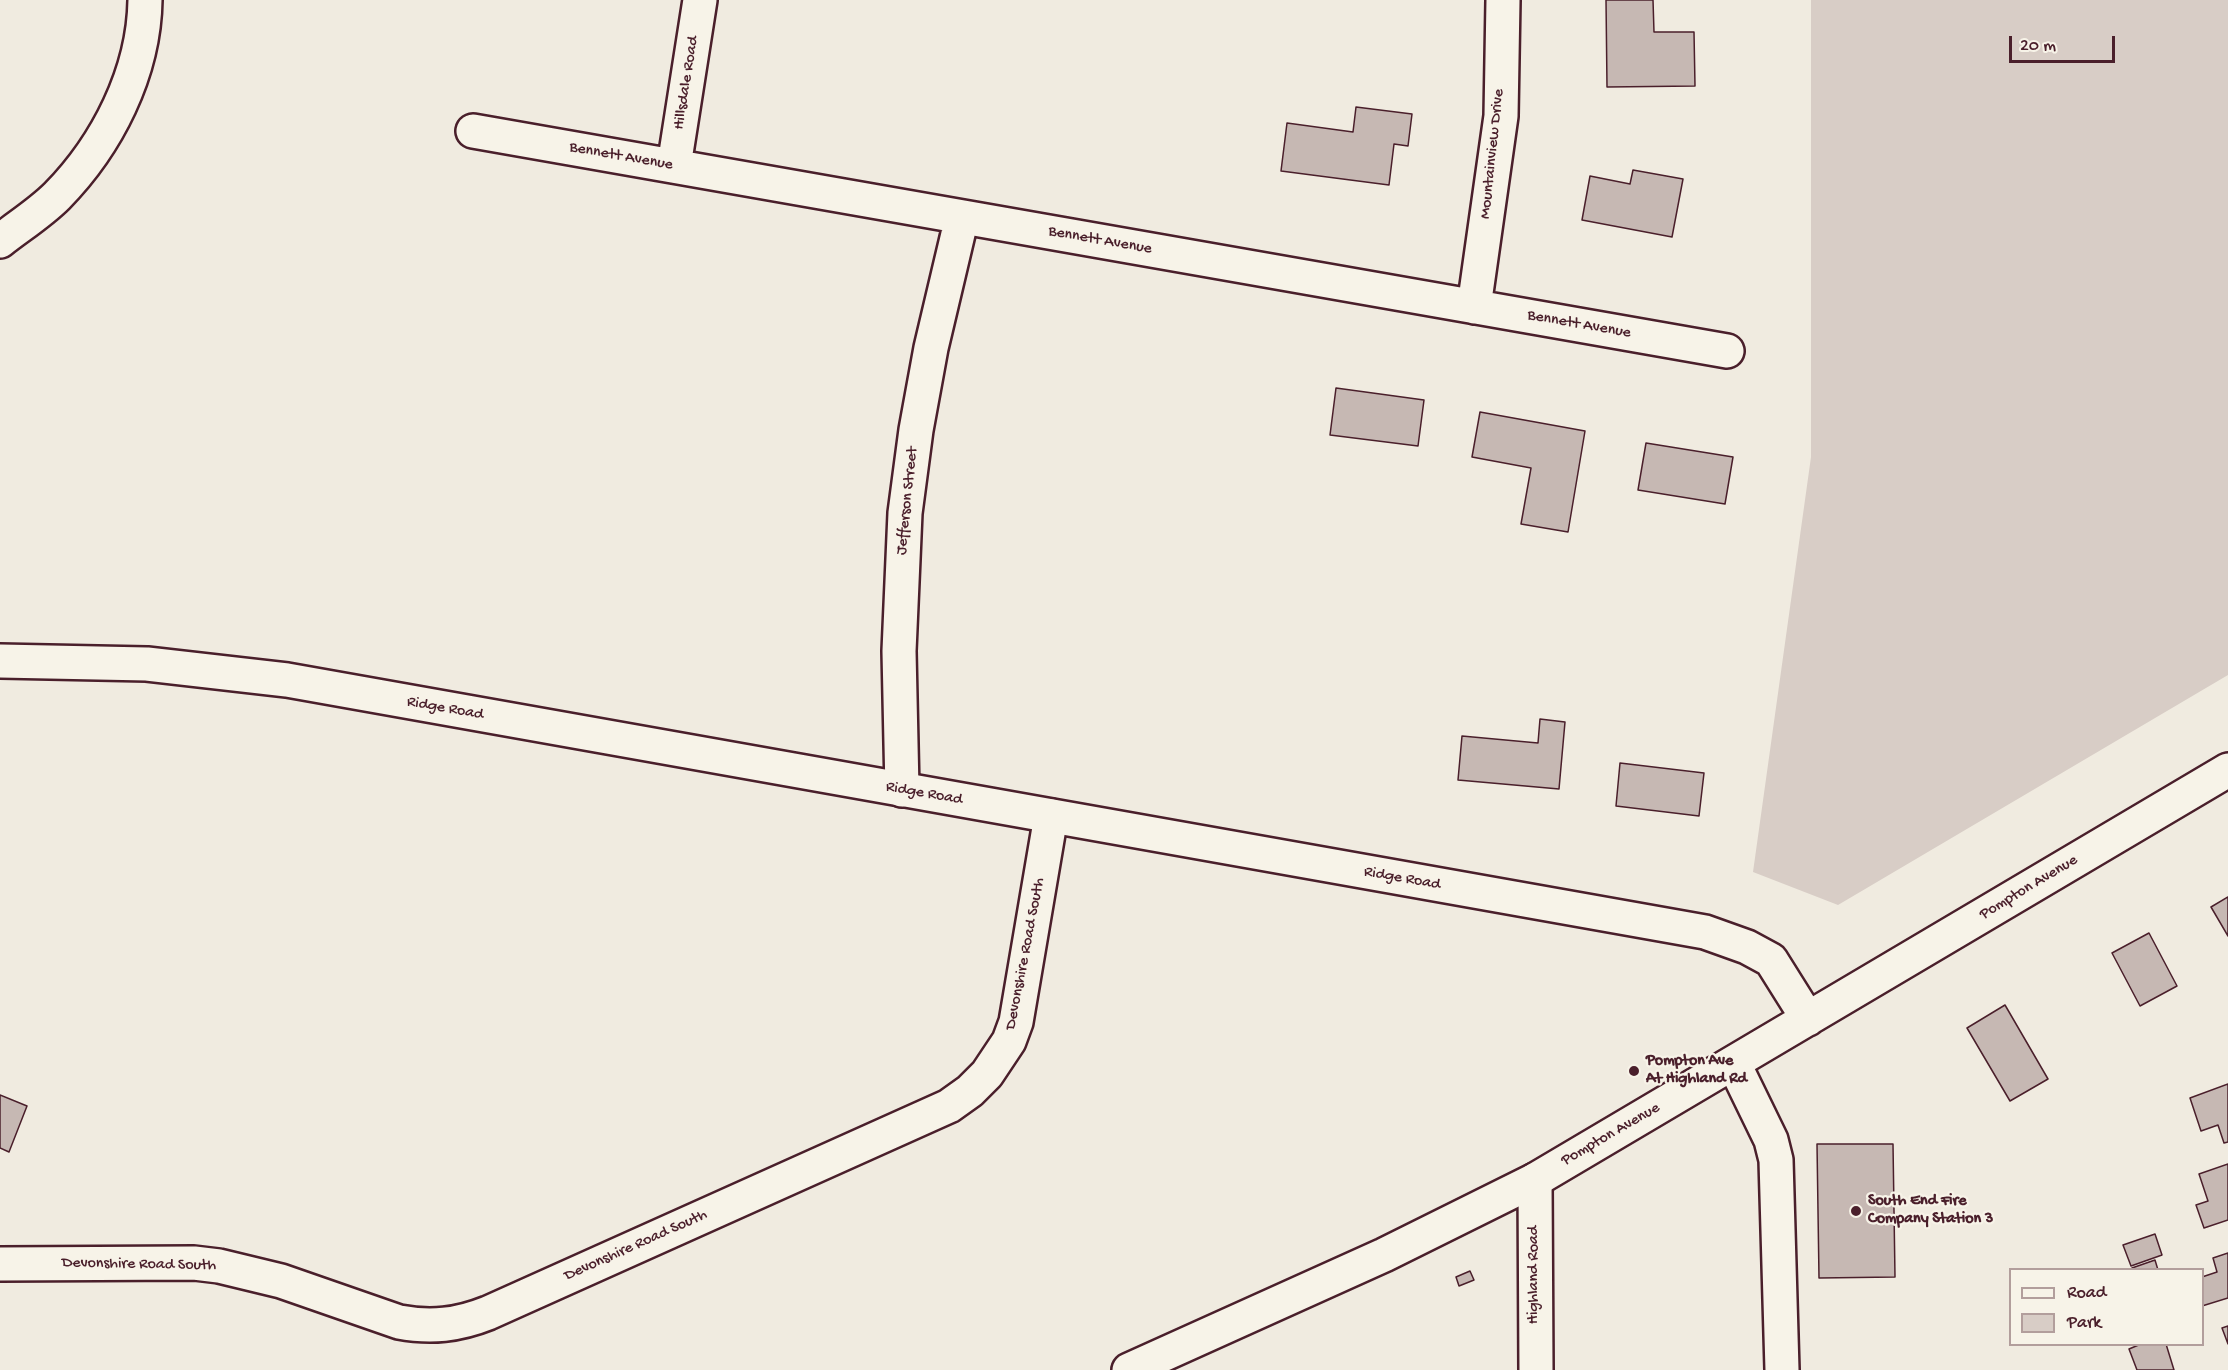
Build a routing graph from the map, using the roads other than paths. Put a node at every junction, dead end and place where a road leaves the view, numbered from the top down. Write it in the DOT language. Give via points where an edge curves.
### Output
graph roads {
  1 [pos="145,0"];
  2 [pos="700,0"];
  3 [pos="1503,0"];
  4 [pos="473,131"];
  5 [pos="674,166"];
  6 [pos="962,217"];
  7 [pos="0,241"];
  8 [pos="1474,307"];
  9 [pos="1727,351"];
  10 [pos="0,661"];
  11 [pos="2228,770"];
  12 [pos="902,790"];
  13 [pos="1051,816"];
  14 [pos="1808,1019"];
  15 [pos="1734,1064"];
  16 [pos="1535,1180"];
  17 [pos="0,1264"];
  18 [pos="1129,1370"];
  19 [pos="1536,1370"];
  20 [pos="1782,1370"];
  1 -- 7 [label="street" via="140,43 130,77 100,141 56,197"];
  2 -- 5 [label="street, Hillsdale Road"];
  3 -- 8 [label="street, Mountainview Drive" via="1500,116"];
  4 -- 5 [label="street, Bennett Avenue"];
  5 -- 6 [label="street, Bennett Avenue"];
  6 -- 8 [label="street, Bennett Avenue"];
  6 -- 12 [label="street, Jefferson Street" via="924,383 905,513 899,651"];
  8 -- 9 [label="street, Bennett Avenue"];
  10 -- 12 [label="street, Ridge Road" via="147,664 287,680"];
  11 -- 14 [label="street, Pompton Avenue"];
  12 -- 13 [label="street, Ridge Road"];
  13 -- 14 [label="street, Ridge Road" via="1705,932 1770,960"];
  13 -- 17 [label="street, Devonshire Road South" via="1016,1022 999,1058 970,1091 949,1106 488,1313 454,1324 399,1322 253,1273 194,1263"];
  14 -- 15 [label="street, Pompton Avenue"];
  15 -- 16 [label="street, Pompton Avenue"];
  15 -- 20 [label="street" via="1771,1140 1776,1160"];
  16 -- 18 [label="street, Pompton Avenue" via="1384,1255"];
  16 -- 19 [label="street, Highland Road"];
}
